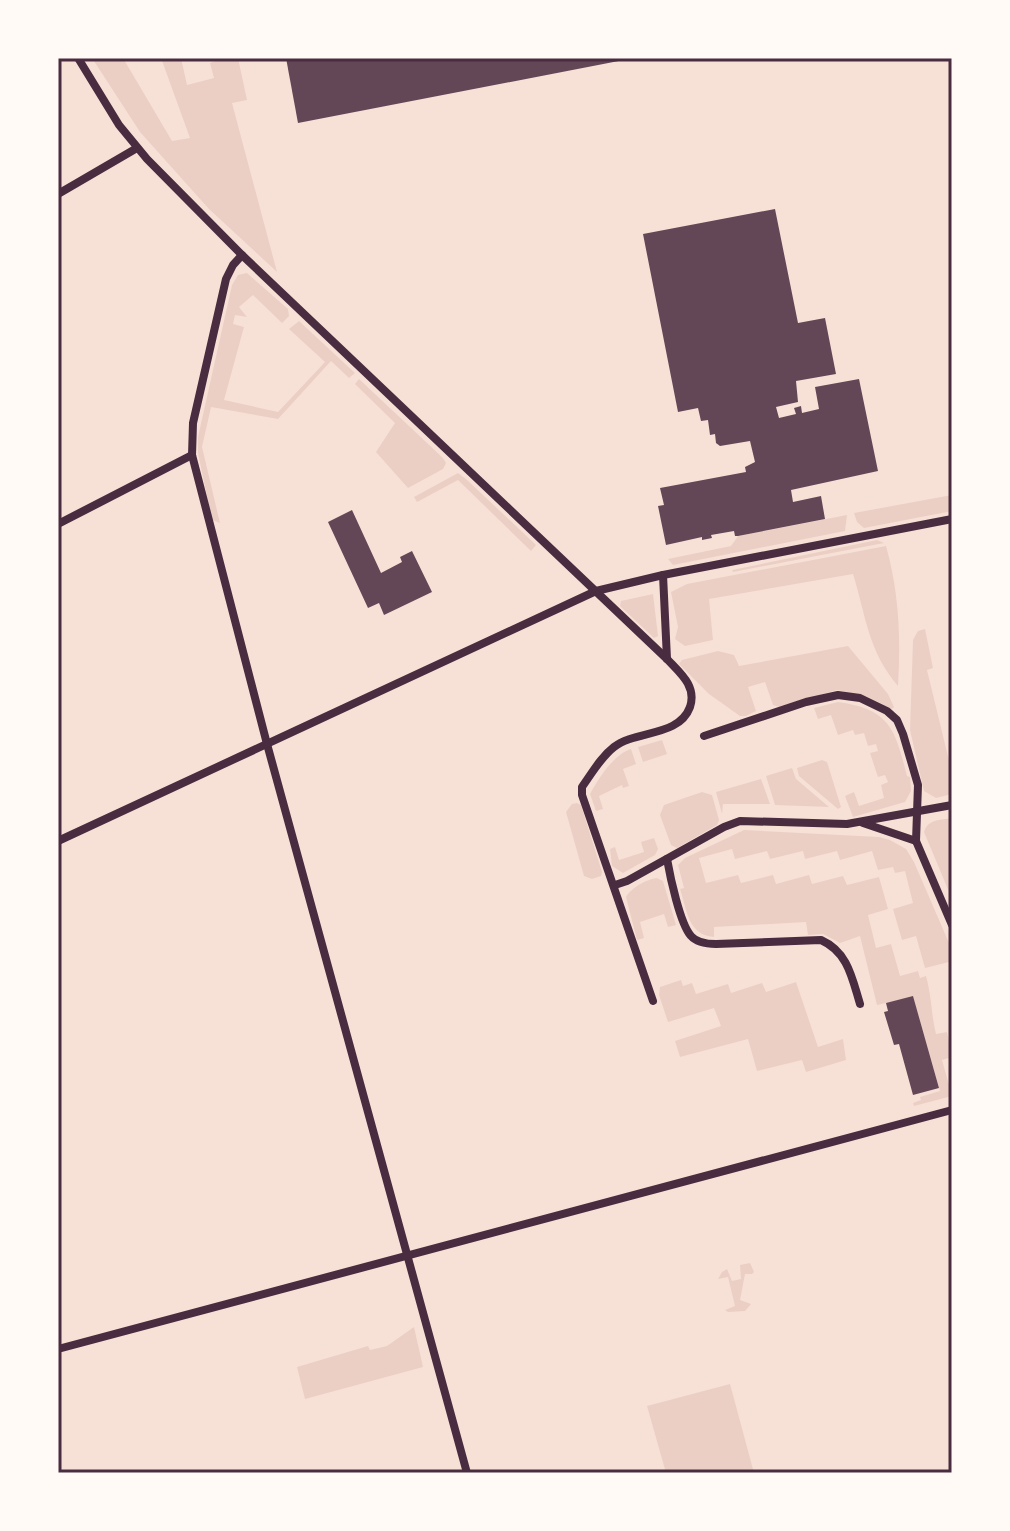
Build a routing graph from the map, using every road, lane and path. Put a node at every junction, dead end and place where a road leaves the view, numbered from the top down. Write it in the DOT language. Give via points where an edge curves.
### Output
graph roads {
  1 [pos="78,58"];
  2 [pos="137,148"];
  3 [pos="58,194"];
  4 [pos="242,255"];
  5 [pos="192,455"];
  6 [pos="952,519"];
  7 [pos="58,524"];
  8 [pos="663,575"];
  9 [pos="596,591"];
  10 [pos="667,659"];
  11 [pos="704,736"];
  12 [pos="267,744"];
  13 [pos="952,805"];
  14 [pos="918,811"];
  15 [pos="862,823"];
  16 [pos="58,841"];
  17 [pos="916,841"];
  18 [pos="667,859"];
  19 [pos="615,885"];
  20 [pos="952,925"];
  21 [pos="653,1001"];
  22 [pos="860,1004"];
  23 [pos="952,1110"];
  24 [pos="408,1254"];
  25 [pos="58,1349"];
  26 [pos="467,1473"];
  1 -- 2 [label="street"];
  2 -- 3 [label="street"];
  2 -- 4 [label="street"];
  4 -- 5 [label="street" via="226,279 193,423"];
  4 -- 9 [label="street"];
  5 -- 7 [label="street"];
  5 -- 12 [label="street"];
  6 -- 8 [label="street"];
  8 -- 9 [label="street"];
  8 -- 10 [label="street"];
  9 -- 10 [label="street"];
  9 -- 12 [label="street"];
  10 -- 19 [label="street" via="692,695 683,718 615,746 582,787"];
  11 -- 14 [label="street" via="825,698 860,698 897,720 918,785"];
  12 -- 16 [label="street"];
  12 -- 24 [label="street"];
  13 -- 14 [label="street"];
  14 -- 15 [label="street"];
  14 -- 17 [label="street"];
  15 -- 17 [label="street"];
  15 -- 18 [label="street" via="740,821"];
  17 -- 20 [label="street"];
  18 -- 19 [label="street"];
  18 -- 22 [label="street" via="691,937 703,944 821,940 836,947 846,962"];
  19 -- 21 [label="street"];
  23 -- 24 [label="street"];
  24 -- 25 [label="street"];
  24 -- 26 [label="street"];
}
